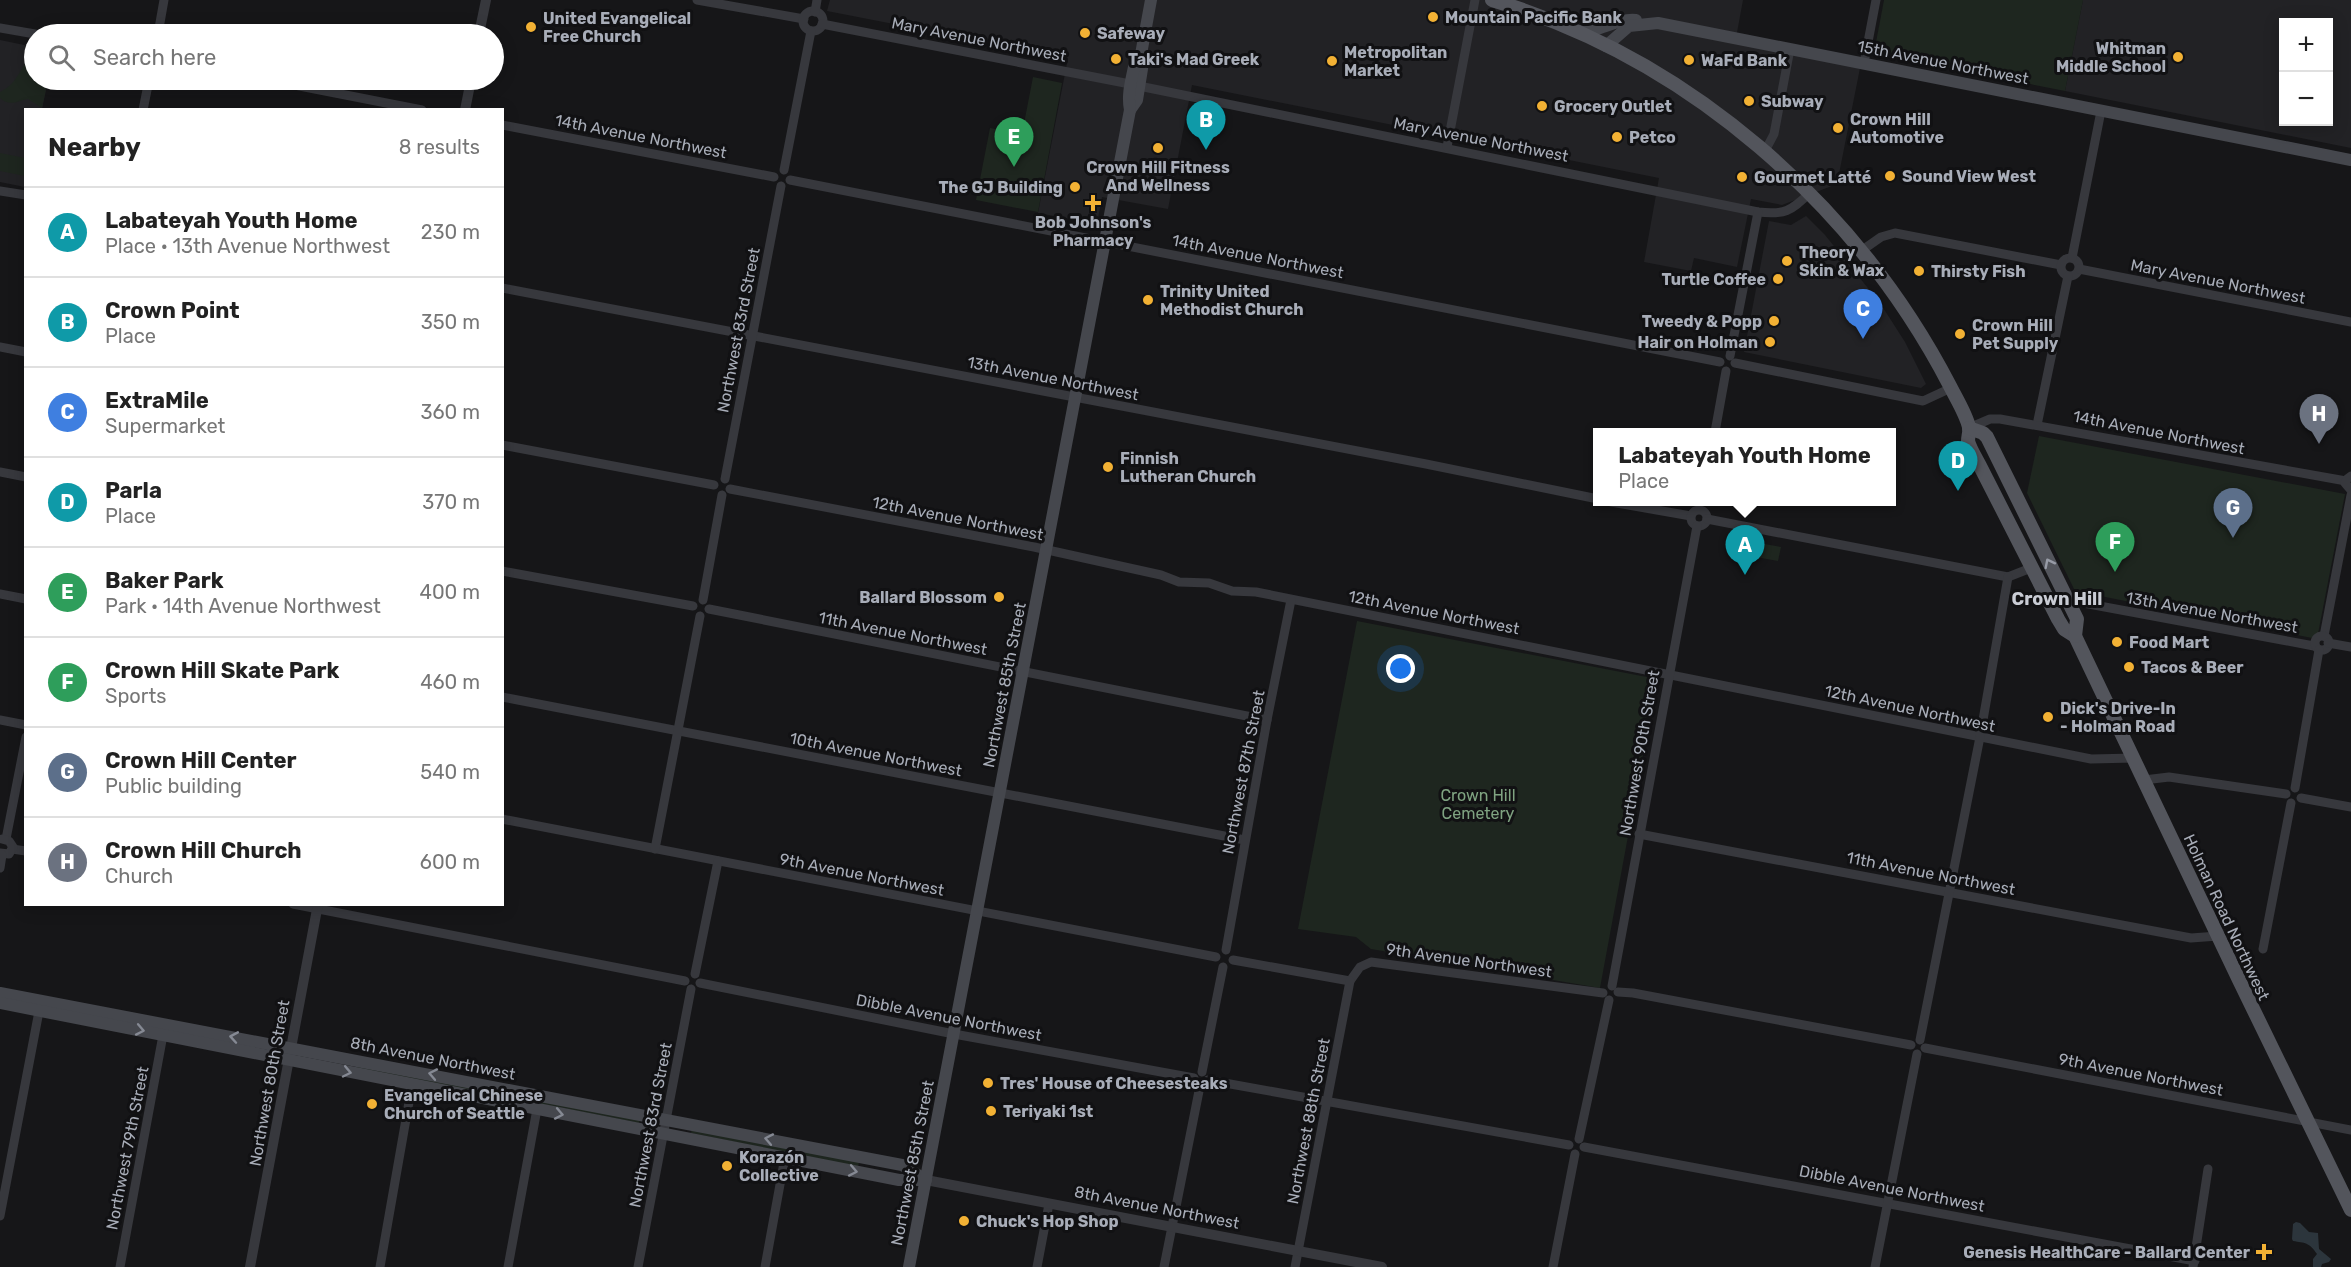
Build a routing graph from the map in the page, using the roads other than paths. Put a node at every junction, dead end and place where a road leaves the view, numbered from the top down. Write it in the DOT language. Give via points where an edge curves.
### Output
graph roads {
  1 [pos="164,0"];
  2 [pos="486,0"];
  3 [pos="697,0"];
  4 [pos="817,0"];
  5 [pos="1151,0"];
  6 [pos="1475,0"];
  7 [pos="1492,0"];
  8 [pos="1876,0"];
  9 [pos="815,12"];
  10 [pos="804,20"];
  11 [pos="1658,23"];
  12 [pos="160,24"];
  13 [pos="481,24"];
  14 [pos="822,24"];
  15 [pos="0,28"];
  16 [pos="811,31"];
  17 [pos="1574,31"];
  18 [pos="24,32"];
  19 [pos="1606,46"];
  20 [pos="1791,49"];
  21 [pos="1864,63"];
  22 [pos="1135,85"];
  23 [pos="147,90"];
  24 [pos="320,90"];
  25 [pos="469,90"];
  26 [pos="143,108"];
  27 [pos="412,108"];
  28 [pos="465,108"];
  29 [pos="2101,111"];
  30 [pos="504,125"];
  31 [pos="1447,147"];
  32 [pos="1765,151"];
  33 [pos="2351,160"];
  34 [pos="784,170"];
  35 [pos="774,177"];
  36 [pos="790,180"];
  37 [pos="781,186"];
  38 [pos="0,191"];
  39 [pos="1810,193"];
  40 [pos="24,195"];
  41 [pos="1758,212"];
  42 [pos="1105,241"];
  43 [pos="1861,251"];
  44 [pos="2072,258"];
  45 [pos="2061,265"];
  46 [pos="2079,268"];
  47 [pos="2068,276"];
  48 [pos="504,288"];
  49 [pos="2351,322"];
  50 [pos="752,335"];
  51 [pos="0,346"];
  52 [pos="24,352"];
  53 [pos="1732,359"];
  54 [pos="1720,362"];
  55 [pos="1726,371"];
  56 [pos="1951,388"];
  57 [pos="1075,397"];
  58 [pos="2037,425"];
  59 [pos="1716,428"];
  60 [pos="1969,428"];
  61 [pos="504,445"];
  62 [pos="0,472"];
  63 [pos="24,477"];
  64 [pos="725,479"];
  65 [pos="2349,482"];
  66 [pos="714,485"];
  67 [pos="726,492"];
  68 [pos="2351,495"];
  69 [pos="1593,498"];
  70 [pos="1638,506"];
  71 [pos="1700,506"];
  72 [pos="1702,506"];
  73 [pos="1691,516"];
  74 [pos="1707,519"];
  75 [pos="1697,526"];
  76 [pos="1046,550"];
  77 [pos="2031,568"];
  78 [pos="504,571"];
  79 [pos="2008,577"];
  80 [pos="0,594"];
  81 [pos="24,599"];
  82 [pos="703,600"];
  83 [pos="1291,600"];
  84 [pos="2070,605"];
  85 [pos="693,606"];
  86 [pos="709,609"];
  87 [pos="700,616"];
  88 [pos="2075,636"];
  89 [pos="2326,639"];
  90 [pos="2351,647"];
  91 [pos="2317,648"];
  92 [pos="1023,673"];
  93 [pos="1668,673"];
  94 [pos="504,697"];
  95 [pos="0,720"];
  96 [pos="1267,720"];
  97 [pos="24,725"];
  98 [pos="677,731"];
  99 [pos="1980,737"];
  100 [pos="24,746"];
  101 [pos="2134,758"];
  102 [pos="2144,780"];
  103 [pos="2295,788"];
  104 [pos="1000,794"];
  105 [pos="2286,794"];
  106 [pos="2301,798"];
  107 [pos="2291,803"];
  108 [pos="2351,807"];
  109 [pos="504,819"];
  110 [pos="1639,834"];
  111 [pos="3,840"];
  112 [pos="1245,840"];
  113 [pos="12,849"];
  114 [pos="655,849"];
  115 [pos="24,851"];
  116 [pos="1,854"];
  117 [pos="718,861"];
  118 [pos="0,868"];
  119 [pos="1949,891"];
  120 [pos="317,907"];
  121 [pos="977,912"];
  122 [pos="2218,936"];
  123 [pos="2263,949"];
  124 [pos="1226,950"];
  125 [pos="1216,957"];
  126 [pos="1233,960"];
  127 [pos="1223,966"];
  128 [pos="697,979"];
  129 [pos="1350,981"];
  130 [pos="688,985"];
  131 [pos="1615,989"];
  132 [pos="0,993"];
  133 [pos="1606,997"];
  134 [pos="0,1003"];
  135 [pos="40,1005"];
  136 [pos="954,1034"];
  137 [pos="164,1035"];
  138 [pos="292,1047"];
  139 [pos="1918,1047"];
  140 [pos="290,1061"];
  141 [pos="1201,1079"];
  142 [pos="412,1085"];
  143 [pos="1328,1102"];
  144 [pos="537,1109"];
  145 [pos="666,1119"];
  146 [pos="2308,1121"];
  147 [pos="2351,1131"];
  148 [pos="663,1134"];
  149 [pos="1582,1143"];
  150 [pos="1569,1145"];
  151 [pos="1575,1154"];
  152 [pos="785,1157"];
  153 [pos="2208,1169"];
  154 [pos="926,1180"];
  155 [pos="1887,1202"];
  156 [pos="1049,1204"];
  157 [pos="2351,1210"];
  158 [pos="0,1216"];
  159 [pos="1172,1227"];
  160 [pos="1299,1251"];
  161 [pos="2194,1264"];
  162 [pos="120,1267"];
  163 [pos="250,1267"];
  164 [pos="380,1267"];
  165 [pos="508,1267"];
  166 [pos="638,1267"];
  167 [pos="765,1267"];
  168 [pos="909,1267"];
  169 [pos="1037,1267"];
  170 [pos="1164,1267"];
  171 [pos="1295,1267"];
  172 [pos="1382,1267"];
  173 [pos="1553,1267"];
  174 [pos="1875,1267"];
  1 -- 12 [label="street"];
  2 -- 13 [label="street"];
  3 -- 10 [label="street"];
  4 -- 9 [label="street"];
  5 -- 22 [label="main road, Northwest 85th Street" via="1139,65 1134,67"];
  6 -- 31 [label="street"];
  7 -- 17 [label="main road"];
  8 -- 21 [label="street"];
  9 -- 10 [label="street" via="807,13"];
  9 -- 14 [label="street" via="821,16"];
  10 -- 16 [label="street"];
  11 -- 17 [label="main road" via="1629,19 1591,32"];
  11 -- 19 [label="main road, 15th Avenue Northwest" via="1629,26"];
  11 -- 20 [label="main road, 15th Avenue Northwest"];
  14 -- 16 [label="street"];
  14 -- 22 [label="street, Mary Avenue Northwest"];
  15 -- 18 [label="street"];
  16 -- 34 [label="street"];
  17 -- 19 [label="main road, Holman Road Northwest"];
  19 -- 32 [label="main road, Holman Road Northwest" via="1679,88"];
  20 -- 21 [label="main road, 15th Avenue Northwest"];
  20 -- 32 [label="street" via="1774,134"];
  21 -- 29 [label="main road, 15th Avenue Northwest"];
  22 -- 31 [label="street, Mary Avenue Northwest"];
  22 -- 42 [label="main road, Northwest 85th Street" via="1137,100 1130,110"];
  23 -- 26 [label="street"];
  24 -- 27 [label="street"];
  25 -- 28 [label="street"];
  29 -- 33 [label="main road, 15th Avenue Northwest"];
  29 -- 44 [label="street"];
  30 -- 35 [label="street, 14th Avenue Northwest"];
  31 -- 41 [label="street, Mary Avenue Northwest"];
  32 -- 39 [label="main road, Holman Road Northwest"];
  34 -- 35 [label="street" via="777,171"];
  34 -- 36 [label="street"];
  35 -- 37 [label="street"];
  36 -- 37 [label="street"];
  36 -- 42 [label="street, 14th Avenue Northwest"];
  37 -- 50 [label="street, Northwest 83rd Street"];
  38 -- 40 [label="street"];
  39 -- 41 [label="street, Mary Avenue Northwest" via="1784,213"];
  39 -- 43 [label="main road, Holman Road Northwest"];
  41 -- 53 [label="street"];
  42 -- 54 [label="street, 14th Avenue Northwest"];
  42 -- 57 [label="main road, Northwest 85th Street"];
  43 -- 45 [label="street" via="1881,237 1895,233"];
  43 -- 56 [label="main road, Holman Road Northwest" via="1914,324"];
  44 -- 45 [label="street"];
  44 -- 46 [label="street" via="2078,261"];
  45 -- 47 [label="street"];
  46 -- 47 [label="street"];
  46 -- 49 [label="street, Mary Avenue Northwest"];
  47 -- 58 [label="street"];
  48 -- 50 [label="street, 13th Avenue Northwest"];
  50 -- 57 [label="street, 13th Avenue Northwest"];
  50 -- 64 [label="street, Northwest 83rd Street"];
  51 -- 52 [label="street"];
  53 -- 54 [label="street" via="1724,357"];
  53 -- 55 [label="street" via="1733,369"];
  53 -- 56 [label="street" via="1923,400"];
  54 -- 55 [label="street"];
  55 -- 59 [label="street"];
  56 -- 60 [label="main road, Holman Road Northwest"];
  57 -- 69 [label="street, 13th Avenue Northwest"];
  57 -- 76 [label="main road, Northwest 85th Street"];
  58 -- 60 [label="street, 14th Avenue Northwest" via="1994,418"];
  58 -- 65 [label="street, 14th Avenue Northwest"];
  60 -- 77 [label="main road, Holman Road Northwest" via="1968,441"];
  84 -- 60 [label="main road, Holman Road Northwest, one-way" via="1987,437"];
  61 -- 66 [label="street"];
  62 -- 63 [label="street"];
  64 -- 66 [label="street"];
  64 -- 67 [label="street" via="729,483"];
  66 -- 67 [label="street" via="716,493"];
  67 -- 76 [label="street, 12th Avenue Northwest"];
  67 -- 82 [label="street"];
  68 -- 89 [label="street"];
  70 -- 73 [label="street"];
  71 -- 73 [label="street"];
  72 -- 74 [label="street"];
  73 -- 75 [label="street" via="1691,522"];
  74 -- 75 [label="street"];
  74 -- 79 [label="street"];
  75 -- 93 [label="street, Northwest 90th Street"];
  76 -- 83 [label="street, 12th Avenue Northwest" via="1179,582 1209,583 1232,591"];
  76 -- 92 [label="main road, Northwest 85th Street"];
  77 -- 79 [label="street"];
  77 -- 88 [label="main road, Holman Road Northwest" via="2061,625"];
  78 -- 85 [label="street"];
  79 -- 99 [label="street"];
  80 -- 81 [label="street"];
  82 -- 85 [label="street"];
  82 -- 86 [label="street"];
  83 -- 93 [label="street, 12th Avenue Northwest"];
  83 -- 96 [label="street, Northwest 87th Street"];
  84 -- 88 [label="main road, Holman Road Northwest" via="2077,619"];
  84 -- 91 [label="street, 13th Avenue Northwest" via="2078,603"];
  85 -- 87 [label="street"];
  86 -- 87 [label="street"];
  86 -- 92 [label="street, 11th Avenue Northwest"];
  87 -- 98 [label="street"];
  88 -- 101 [label="main road, Holman Road Northwest"];
  89 -- 90 [label="street"];
  89 -- 91 [label="street" via="2326,648"];
  91 -- 103 [label="street"];
  92 -- 96 [label="street, 11th Avenue Northwest"];
  92 -- 104 [label="main road, Northwest 85th Street"];
  93 -- 99 [label="street, 12th Avenue Northwest"];
  93 -- 110 [label="street, Northwest 90th Street"];
  94 -- 98 [label="street, 10th Avenue Northwest"];
  95 -- 97 [label="street"];
  96 -- 112 [label="street, Northwest 87th Street"];
  98 -- 104 [label="street, 10th Avenue Northwest"];
  98 -- 114 [label="street"];
  99 -- 101 [label="street, 12th Avenue Northwest" via="2091,759"];
  99 -- 119 [label="street"];
  100 -- 111 [label="street"];
  101 -- 102 [label="main road, Holman Road Northwest"];
  102 -- 105 [label="street" via="2169,777"];
  102 -- 122 [label="main road, Holman Road Northwest"];
  103 -- 105 [label="street"];
  103 -- 106 [label="street"];
  104 -- 112 [label="street, 10th Avenue Northwest"];
  104 -- 121 [label="main road, Northwest 85th Street"];
  105 -- 107 [label="street"];
  106 -- 107 [label="street"];
  106 -- 108 [label="street"];
  107 -- 123 [label="street"];
  109 -- 114 [label="street, 9th Avenue Northwest"];
  110 -- 119 [label="street, 11th Avenue Northwest"];
  110 -- 131 [label="street, Northwest 90th Street"];
  111 -- 113 [label="street" via="11,843"];
  112 -- 124 [label="street, Northwest 87th Street"];
  113 -- 115 [label="street"];
  113 -- 116 [label="street" via="9,854"];
  114 -- 117 [label="street, 9th Avenue Northwest"];
  116 -- 118 [label="street"];
  117 -- 121 [label="street, 9th Avenue Northwest"];
  117 -- 128 [label="street"];
  119 -- 122 [label="street, 11th Avenue Northwest" via="2191,938"];
  119 -- 139 [label="street"];
  120 -- 130 [label="street"];
  120 -- 138 [label="street, Northwest 80th Street"];
  121 -- 125 [label="street, 9th Avenue Northwest"];
  121 -- 136 [label="main road, Northwest 85th Street"];
  122 -- 146 [label="main road, Holman Road Northwest"];
  124 -- 125 [label="street"];
  124 -- 126 [label="street"];
  125 -- 127 [label="street"];
  126 -- 127 [label="street"];
  126 -- 129 [label="street"];
  127 -- 141 [label="street"];
  128 -- 130 [label="street" via="697,988"];
  128 -- 136 [label="street, Dibble Avenue Northwest"];
  129 -- 133 [label="street, 9th Avenue Northwest" via="1360,966 1371,962"];
  129 -- 143 [label="street, Northwest 88th Street"];
  130 -- 145 [label="street, Northwest 83rd Street"];
  131 -- 133 [label="street" via="1607,987"];
  131 -- 139 [label="street, 9th Avenue Northwest"];
  132 -- 135 [label="main road, 8th Avenue Northwest"];
  133 -- 149 [label="street"];
  134 -- 135 [label="main road, 8th Avenue Northwest"];
  135 -- 137 [label="main road, 8th Avenue Northwest, one-way"];
  138 -- 135 [label="main road, 8th Avenue Northwest, one-way"];
  135 -- 158 [label="street"];
  136 -- 141 [label="street, Dibble Avenue Northwest"];
  136 -- 154 [label="main road, Northwest 85th Street"];
  137 -- 140 [label="main road, 8th Avenue Northwest"];
  137 -- 162 [label="street, Northwest 79th Street"];
  138 -- 140 [label="street, Northwest 80th Street"];
  145 -- 138 [label="main road, 8th Avenue Northwest, one-way"];
  139 -- 146 [label="street, 9th Avenue Northwest"];
  139 -- 155 [label="street"];
  140 -- 142 [label="main road, 8th Avenue Northwest, one-way"];
  140 -- 163 [label="street, Northwest 80th Street"];
  141 -- 143 [label="street, Dibble Avenue Northwest"];
  141 -- 159 [label="street"];
  142 -- 144 [label="main road, 8th Avenue Northwest"];
  142 -- 164 [label="street"];
  143 -- 150 [label="street, Dibble Avenue Northwest"];
  143 -- 160 [label="street, Northwest 88th Street"];
  144 -- 148 [label="main road, 8th Avenue Northwest, one-way"];
  144 -- 165 [label="street"];
  145 -- 148 [label="street, Northwest 83rd Street"];
  154 -- 145 [label="main road, 8th Avenue Northwest, one-way" via="902,1165"];
  146 -- 147 [label="street, 9th Avenue Northwest"];
  146 -- 157 [label="main road, Holman Road Northwest"];
  148 -- 152 [label="main road, 8th Avenue Northwest"];
  148 -- 166 [label="street, Northwest 83rd Street"];
  149 -- 150 [label="street" via="1572,1140"];
  149 -- 151 [label="street" via="1582,1152"];
  149 -- 155 [label="street, Dibble Avenue Northwest"];
  150 -- 151 [label="street"];
  151 -- 173 [label="street"];
  152 -- 154 [label="main road, 8th Avenue Northwest, one-way" via="899,1180"];
  152 -- 167 [label="street"];
  153 -- 161 [label="street"];
  154 -- 156 [label="street, 8th Avenue Northwest"];
  154 -- 168 [label="main road, Northwest 85th Street"];
  155 -- 161 [label="street, Dibble Avenue Northwest"];
  155 -- 174 [label="street"];
  156 -- 159 [label="street, 8th Avenue Northwest"];
  156 -- 169 [label="street"];
  159 -- 160 [label="street, 8th Avenue Northwest"];
  159 -- 170 [label="street"];
  160 -- 171 [label="street, Northwest 88th Street"];
  160 -- 172 [label="street, 8th Avenue Northwest"];
}
